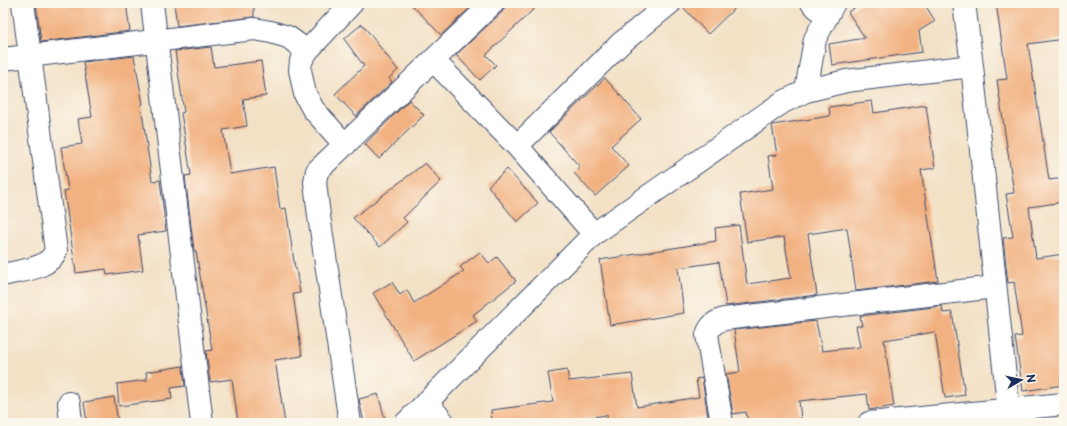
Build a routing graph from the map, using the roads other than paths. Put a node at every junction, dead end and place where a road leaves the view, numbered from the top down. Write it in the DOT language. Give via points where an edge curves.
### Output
graph roads {
  1 [pos="24,3"];
  2 [pos="152,3"];
  3 [pos="352,3"];
  4 [pos="493,3"];
  5 [pos="670,3"];
  6 [pos="964,3"];
  7 [pos="824,8"];
  8 [pos="156,41"];
  9 [pos="307,51"];
  10 [pos="31,56"];
  11 [pos="3,59"];
  12 [pos="433,60"];
  13 [pos="972,66"];
  14 [pos="806,91"];
  15 [pos="345,145"];
  16 [pos="517,146"];
  17 [pos="594,234"];
  18 [pos="3,275"];
  19 [pos="996,287"];
  20 [pos="427,402"];
  21 [pos="1064,404"];
  22 [pos="1009,416"];
  23 [pos="202,423"];
  24 [pos="350,423"];
  25 [pos="406,423"];
  26 [pos="444,423"];
  27 [pos="722,423"];
  28 [pos="869,423"];
  1 -- 10 [label="street"];
  2 -- 8 [label="street"];
  3 -- 9 [label="street"];
  4 -- 12 [label="street"];
  5 -- 16 [label="street" via="620,44"];
  6 -- 13 [label="street"];
  7 -- 14 [label="street" via="815,39"];
  8 -- 9 [label="street" via="254,29 288,37"];
  8 -- 10 [label="street"];
  8 -- 23 [label="street"];
  9 -- 15 [label="street" via="301,61 300,70 305,94 313,108"];
  10 -- 11 [label="street"];
  10 -- 18 [label="street" via="56,251 54,256 42,265"];
  12 -- 15 [label="street"];
  12 -- 16 [label="street"];
  13 -- 14 [label="street" via="846,81"];
  13 -- 19 [label="street"];
  14 -- 17 [label="street" via="783,102"];
  15 -- 24 [label="street" via="317,171 315,182"];
  16 -- 17 [label="street"];
  17 -- 20 [label="street"];
  19 -- 22 [label="street"];
  19 -- 27 [label="street" via="717,321 709,327 707,335"];
  20 -- 25 [label="street"];
  20 -- 26 [label="street"];
  21 -- 22 [label="street"];
  22 -- 28 [label="street"];
}
